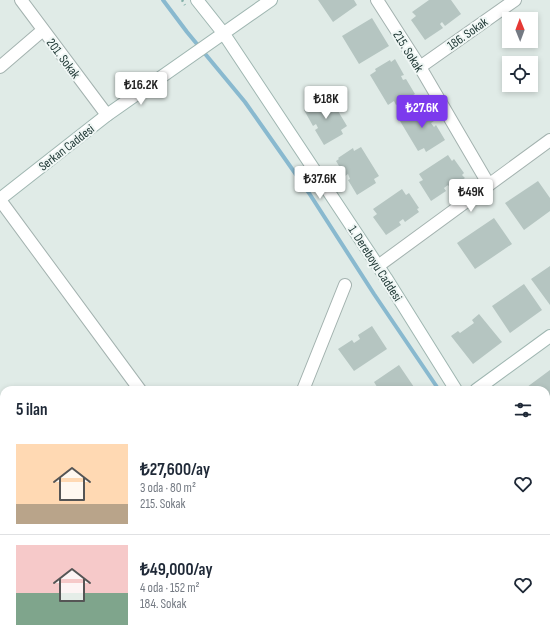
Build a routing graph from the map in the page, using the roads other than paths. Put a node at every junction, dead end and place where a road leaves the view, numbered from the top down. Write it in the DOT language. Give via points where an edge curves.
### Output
graph roads {
  1 [pos="21,0"];
  2 [pos="197,0"];
  3 [pos="271,0"];
  4 [pos="377,0"];
  5 [pos="515,0"];
  6 [pos="44,30"];
  7 [pos="224,34"];
  8 [pos="0,67"];
  9 [pos="420,67"];
  10 [pos="107,115"];
  11 [pos="550,140"];
  12 [pos="489,185"];
  13 [pos="0,199"];
  14 [pos="378,266"];
  15 [pos="345,285"];
  16 [pos="550,336"];
  17 [pos="137,386"];
  18 [pos="305,386"];
  19 [pos="453,386"];
  20 [pos="481,386"];
  1 -- 6 [label="street, 201. Sokak"];
  2 -- 7 [label="street, 1. Dereboyu Caddesi"];
  3 -- 7 [label="street, Serkan Caddesi"];
  4 -- 9 [label="street, 215. Sokak"];
  5 -- 9 [label="street, 186. Sokak"];
  6 -- 8 [label="street"];
  6 -- 10 [label="street, 201. Sokak"];
  7 -- 10 [label="street, Serkan Caddesi"];
  7 -- 14 [label="street, 1. Dereboyu Caddesi"];
  9 -- 12 [label="street, 215. Sokak"];
  10 -- 13 [label="street, Serkan Caddesi"];
  11 -- 12 [label="street"];
  12 -- 14 [label="street"];
  13 -- 17 [label="street"];
  14 -- 19 [label="street, 1. Dereboyu Caddesi"];
  15 -- 18 [label="street"];
  16 -- 20 [label="street"];
}
